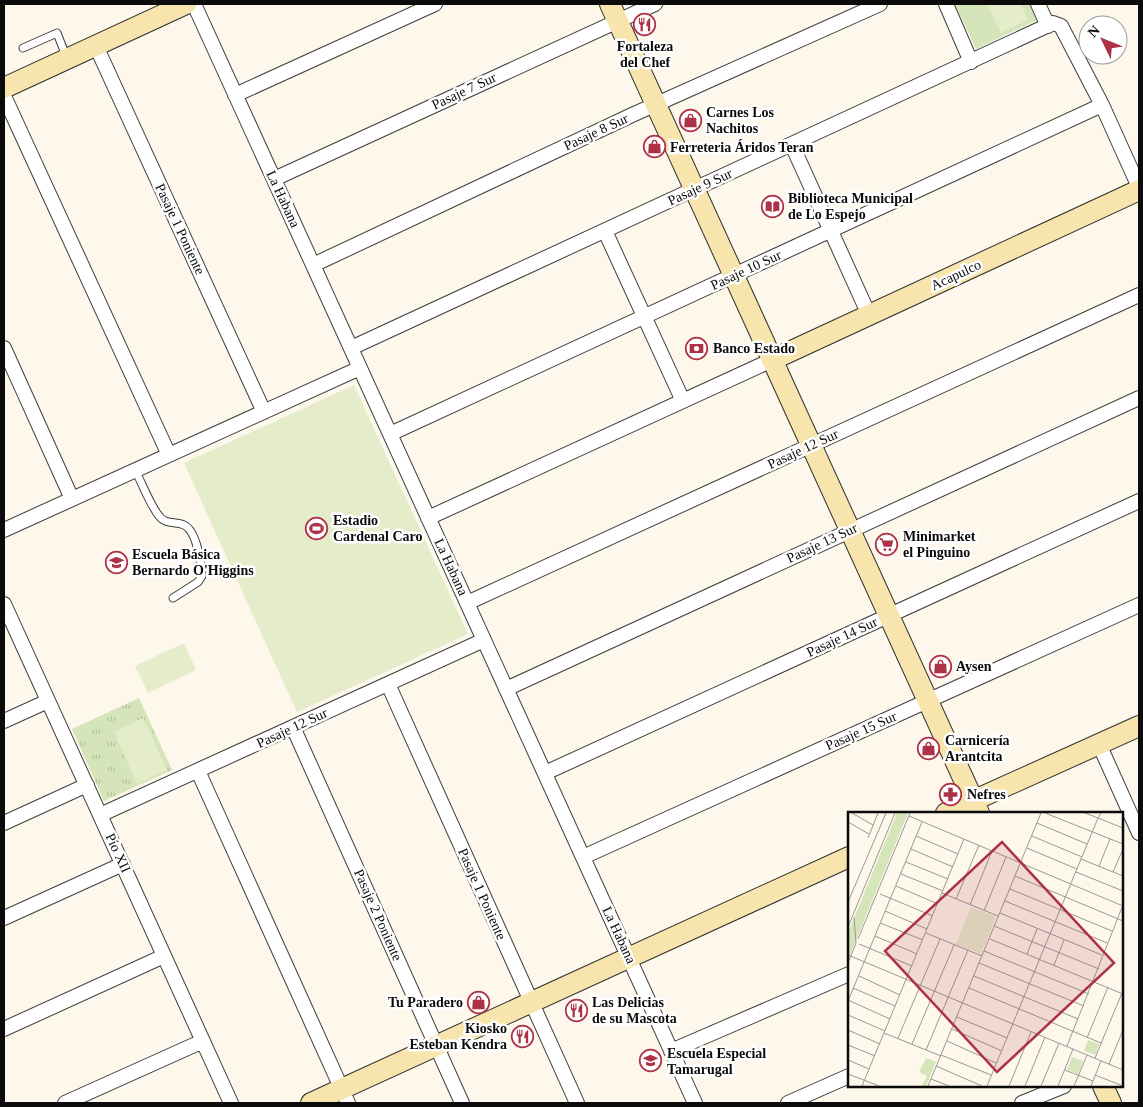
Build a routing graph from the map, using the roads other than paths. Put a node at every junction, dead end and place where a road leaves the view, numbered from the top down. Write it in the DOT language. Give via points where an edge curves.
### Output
graph roads {
  1 [pos="186,4"];
  2 [pos="194,4"];
  3 [pos="435,4"];
  4 [pos="655,4"];
  5 [pos="880,4"];
  6 [pos="946,4"];
  7 [pos="1038,4"];
  8 [pos="614,12"];
  9 [pos="1048,26"];
  10 [pos="96,46"];
  11 [pos="23,48"];
  12 [pos="68,59"];
  13 [pos="971,62"];
  14 [pos="4,88"];
  15 [pos="236,95"];
  16 [pos="4,96"];
  17 [pos="656,104"];
  18 [pos="1102,105"];
  19 [pos="792,144"];
  20 [pos="274,179"];
  21 [pos="695,189"];
  22 [pos="1139,189"];
  23 [pos="831,230"];
  24 [pos="605,231"];
  25 [pos="313,265"];
  26 [pos="734,275"];
  27 [pos="1139,295"];
  28 [pos="870,315"];
  29 [pos="645,316"];
  30 [pos="4,348"];
  31 [pos="351,348"];
  32 [pos="772,360"];
  33 [pos="360,368"];
  34 [pos="1139,398"];
  35 [pos="683,401"];
  36 [pos="264,412"];
  37 [pos="390,434"];
  38 [pos="811,445"];
  39 [pos="169,455"];
  40 [pos="135,470"];
  41 [pos="72,499"];
  42 [pos="1139,501"];
  43 [pos="428,518"];
  44 [pos="4,530"];
  45 [pos="850,530"];
  46 [pos="173,598"];
  47 [pos="467,603"];
  48 [pos="1139,605"];
  49 [pos="6,612"];
  50 [pos="889,616"];
  51 [pos="484,640"];
  52 [pos="388,684"];
  53 [pos="506,689"];
  54 [pos="928,700"];
  55 [pos="48,701"];
  56 [pos="4,721"];
  57 [pos="1139,726"];
  58 [pos="293,727"];
  59 [pos="1098,744"];
  60 [pos="198,771"];
  61 [pos="545,773"];
  62 [pos="87,786"];
  63 [pos="976,807"];
  64 [pos="951,812"];
  65 [pos="100,815"];
  66 [pos="4,823"];
  67 [pos="1139,833"];
  68 [pos="583,857"];
  69 [pos="848,857"];
  70 [pos="122,864"];
  71 [pos="4,918"];
  72 [pos="164,956"];
  73 [pos="629,957"];
  74 [pos="848,974"];
  75 [pos="532,1002"];
  76 [pos="4,1029"];
  77 [pos="203,1041"];
  78 [pos="436,1046"];
  79 [pos="671,1051"];
  80 [pos="848,1076"];
  81 [pos="1062,1087"];
  82 [pos="1103,1087"];
  83 [pos="344,1096"];
  84 [pos="65,1103"];
  85 [pos="231,1103"];
  86 [pos="311,1103"];
  87 [pos="462,1103"];
  88 [pos="577,1103"];
  89 [pos="695,1103"];
  90 [pos="788,1103"];
  91 [pos="1022,1103"];
  92 [pos="1111,1103"];
  1 -- 10 [label="main road"];
  2 -- 15 [label="street, La Habana"];
  3 -- 15 [label="street"];
  4 -- 8 [label="street, Pasaje 7 Sur"];
  5 -- 17 [label="street, Pasaje 8 Sur"];
  6 -- 13 [label="street"];
  7 -- 9 [label="street"];
  8 -- 17 [label="main road"];
  8 -- 20 [label="street, Pasaje 7 Sur"];
  9 -- 13 [label="street, Pasaje 9 Sur"];
  9 -- 18 [label="street" via="1053,23 1061,26"];
  10 -- 12 [label="main road"];
  10 -- 36 [label="street, Pasaje 1 Poniente"];
  11 -- 12 [label="lane" via="57,33"];
  12 -- 14 [label="main road"];
  13 -- 19 [label="street, Pasaje 9 Sur"];
  15 -- 20 [label="street, La Habana"];
  16 -- 39 [label="street"];
  17 -- 21 [label="main road"];
  17 -- 25 [label="street, Pasaje 8 Sur"];
  18 -- 22 [label="street"];
  18 -- 23 [label="street, Pasaje 10 Sur"];
  19 -- 21 [label="street, Pasaje 9 Sur"];
  19 -- 23 [label="street"];
  20 -- 25 [label="street, La Habana"];
  21 -- 24 [label="street, Pasaje 9 Sur"];
  21 -- 26 [label="main road"];
  22 -- 28 [label="main road, Acapulco"];
  23 -- 26 [label="street, Pasaje 10 Sur"];
  23 -- 28 [label="street"];
  24 -- 29 [label="street"];
  24 -- 31 [label="street, Pasaje 9 Sur"];
  25 -- 31 [label="street, La Habana"];
  26 -- 29 [label="street, Pasaje 10 Sur"];
  26 -- 32 [label="main road"];
  27 -- 38 [label="street, Pasaje 12 Sur"];
  28 -- 32 [label="main road, Acapulco"];
  29 -- 35 [label="street"];
  29 -- 37 [label="street, Pasaje 10 Sur"];
  30 -- 41 [label="street"];
  31 -- 33 [label="street, La Habana"];
  32 -- 35 [label="street"];
  32 -- 38 [label="main road"];
  33 -- 36 [label="street"];
  33 -- 37 [label="street, La Habana"];
  34 -- 45 [label="street, Pasaje 13 Sur"];
  35 -- 43 [label="street"];
  36 -- 39 [label="street"];
  37 -- 43 [label="street, La Habana"];
  38 -- 45 [label="main road"];
  38 -- 47 [label="street, Pasaje 12 Sur"];
  39 -- 40 [label="street"];
  40 -- 41 [label="street"];
  40 -- 46 [label="lane" via="160,518 189,529 198,550 202,576"];
  41 -- 44 [label="street"];
  42 -- 50 [label="street, Pasaje 14 Sur"];
  43 -- 47 [label="street, La Habana"];
  45 -- 50 [label="main road"];
  45 -- 53 [label="street, Pasaje 13 Sur"];
  47 -- 51 [label="street, La Habana"];
  48 -- 54 [label="street, Pasaje 15 Sur"];
  49 -- 55 [label="street, Pío XII"];
  50 -- 54 [label="main road"];
  50 -- 61 [label="street, Pasaje 14 Sur"];
  51 -- 52 [label="street, Pasaje 12 Sur"];
  51 -- 53 [label="street, La Habana"];
  52 -- 58 [label="street, Pasaje 12 Sur"];
  52 -- 75 [label="street, Pasaje 1 Poniente"];
  53 -- 61 [label="street, La Habana"];
  54 -- 63 [label="main road"];
  54 -- 68 [label="street, Pasaje 15 Sur"];
  55 -- 56 [label="street"];
  55 -- 62 [label="street, Pío XII"];
  57 -- 59 [label="main road"];
  58 -- 60 [label="street, Pasaje 12 Sur"];
  58 -- 78 [label="street, Pasaje 2 Poniente"];
  59 -- 63 [label="main road"];
  59 -- 67 [label="street"];
  60 -- 65 [label="street, Pasaje 12 Sur"];
  60 -- 83 [label="street"];
  61 -- 68 [label="street, La Habana"];
  62 -- 65 [label="street, Pío XII"];
  62 -- 66 [label="street"];
  63 -- 64 [label="main road"];
  65 -- 70 [label="street, Pío XII"];
  68 -- 73 [label="street, La Habana"];
  69 -- 73 [label="main road"];
  70 -- 71 [label="street"];
  70 -- 72 [label="street, Pío XII"];
  72 -- 76 [label="street"];
  72 -- 77 [label="street, Pío XII"];
  73 -- 75 [label="main road"];
  73 -- 79 [label="street, La Habana"];
  74 -- 79 [label="street"];
  75 -- 78 [label="main road"];
  75 -- 88 [label="street, Pasaje 1 Poniente"];
  77 -- 84 [label="street"];
  77 -- 85 [label="street, Pío XII"];
  78 -- 83 [label="main road"];
  78 -- 87 [label="street, Pasaje 2 Poniente"];
  79 -- 89 [label="street, La Habana"];
  80 -- 90 [label="street"];
  81 -- 91 [label="street"];
  82 -- 92 [label="main road"];
  83 -- 86 [label="main road"];
}
